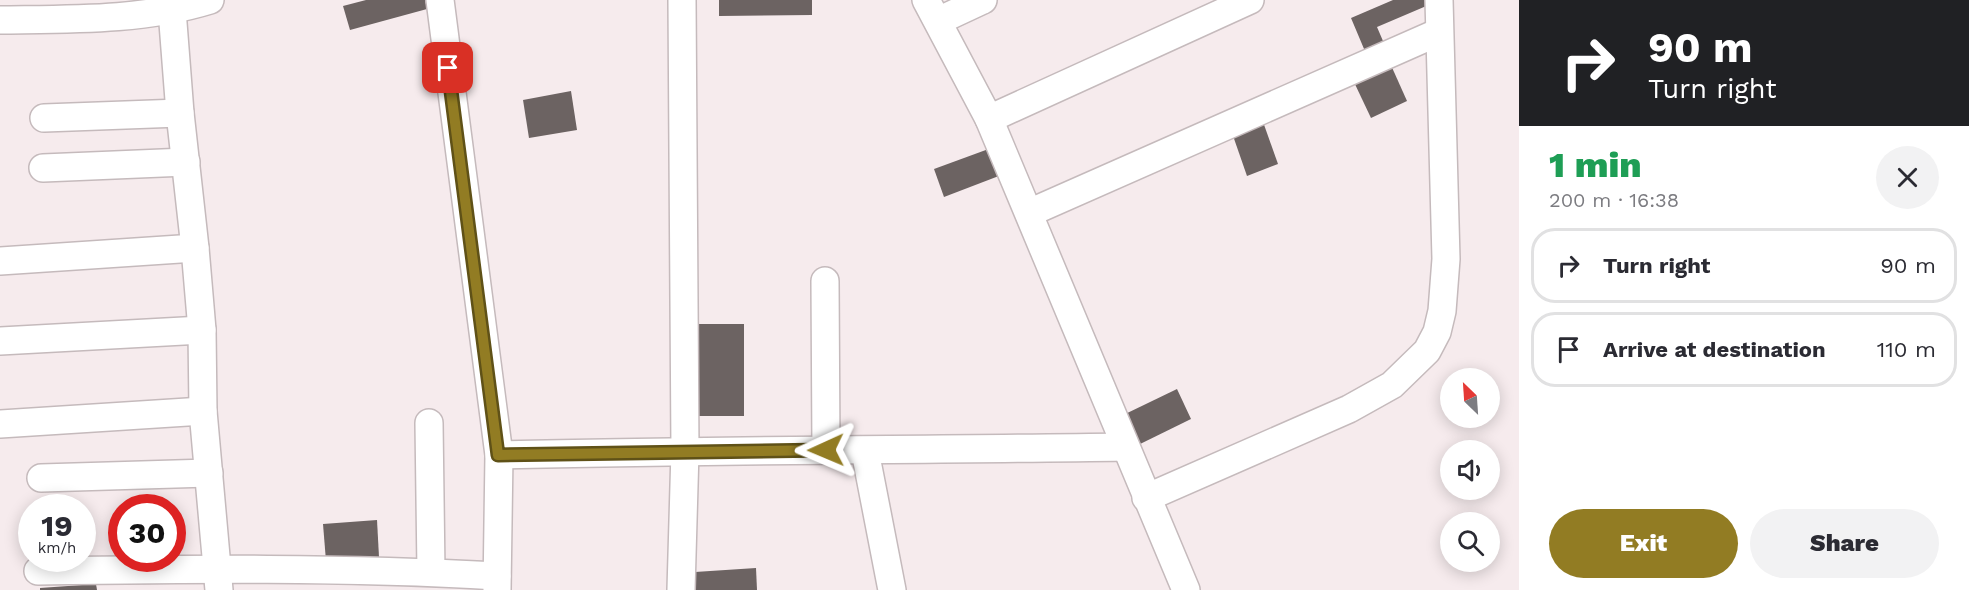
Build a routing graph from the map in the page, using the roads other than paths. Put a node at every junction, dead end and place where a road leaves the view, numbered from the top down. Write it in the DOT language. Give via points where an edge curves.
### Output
graph roads {
  1 [pos="210,0"];
  2 [pos="440,0"];
  3 [pos="682,0"];
  4 [pos="983,0"];
  5 [pos="1250,0"];
  6 [pos="1439,0"];
  7 [pos="172,10"];
  8 [pos="932,10"];
  9 [pos="0,20"];
  10 [pos="1439,32"];
  11 [pos="180,112"];
  12 [pos="44,118"];
  13 [pos="989,119"];
  14 [pos="186,162"];
  15 [pos="43,168"];
  16 [pos="1029,213"];
  17 [pos="195,248"];
  18 [pos="0,261"];
  19 [pos="825,281"];
  20 [pos="202,330"];
  21 [pos="0,341"];
  22 [pos="203,411"];
  23 [pos="429,423"];
  24 [pos="0,424"];
  25 [pos="1125,447"];
  26 [pos="826,450"];
  27 [pos="685,451"];
  28 [pos="865,451"];
  29 [pos="498,455"];
  30 [pos="209,473"];
  31 [pos="41,478"];
  32 [pos="1146,498"];
  33 [pos="38,572"];
  34 [pos="431,572"];
  35 [pos="218,579"];
  36 [pos="497,583"];
  37 [pos="681,590"];
  38 [pos="892,590"];
  39 [pos="1186,590"];
  1 -- 7 [label="street"];
  2 -- 29 [label="street"];
  3 -- 27 [label="street"];
  4 -- 8 [label="street"];
  5 -- 13 [label="street"];
  6 -- 10 [label="street"];
  7 -- 9 [label="street" via="134,16"];
  7 -- 11 [label="street"];
  8 -- 13 [label="street"];
  10 -- 16 [label="street"];
  10 -- 32 [label="street" via="1446,260 1442,311 1427,351 1392,385 1349,409"];
  11 -- 12 [label="street"];
  11 -- 14 [label="street"];
  13 -- 16 [label="street"];
  14 -- 15 [label="street"];
  14 -- 17 [label="street"];
  16 -- 25 [label="street"];
  17 -- 18 [label="street"];
  17 -- 20 [label="street"];
  19 -- 26 [label="street"];
  20 -- 21 [label="street"];
  20 -- 22 [label="street"];
  22 -- 24 [label="street"];
  22 -- 30 [label="street"];
  23 -- 34 [label="street"];
  25 -- 28 [label="street"];
  25 -- 32 [label="street"];
  26 -- 27 [label="street"];
  26 -- 28 [label="street"];
  27 -- 29 [label="street"];
  27 -- 37 [label="street"];
  28 -- 38 [label="street"];
  29 -- 36 [label="street"];
  30 -- 31 [label="street"];
  30 -- 35 [label="street"];
  32 -- 39 [label="street"];
  33 -- 35 [label="street"];
  34 -- 35 [label="street"];
  34 -- 36 [label="street"];
}
